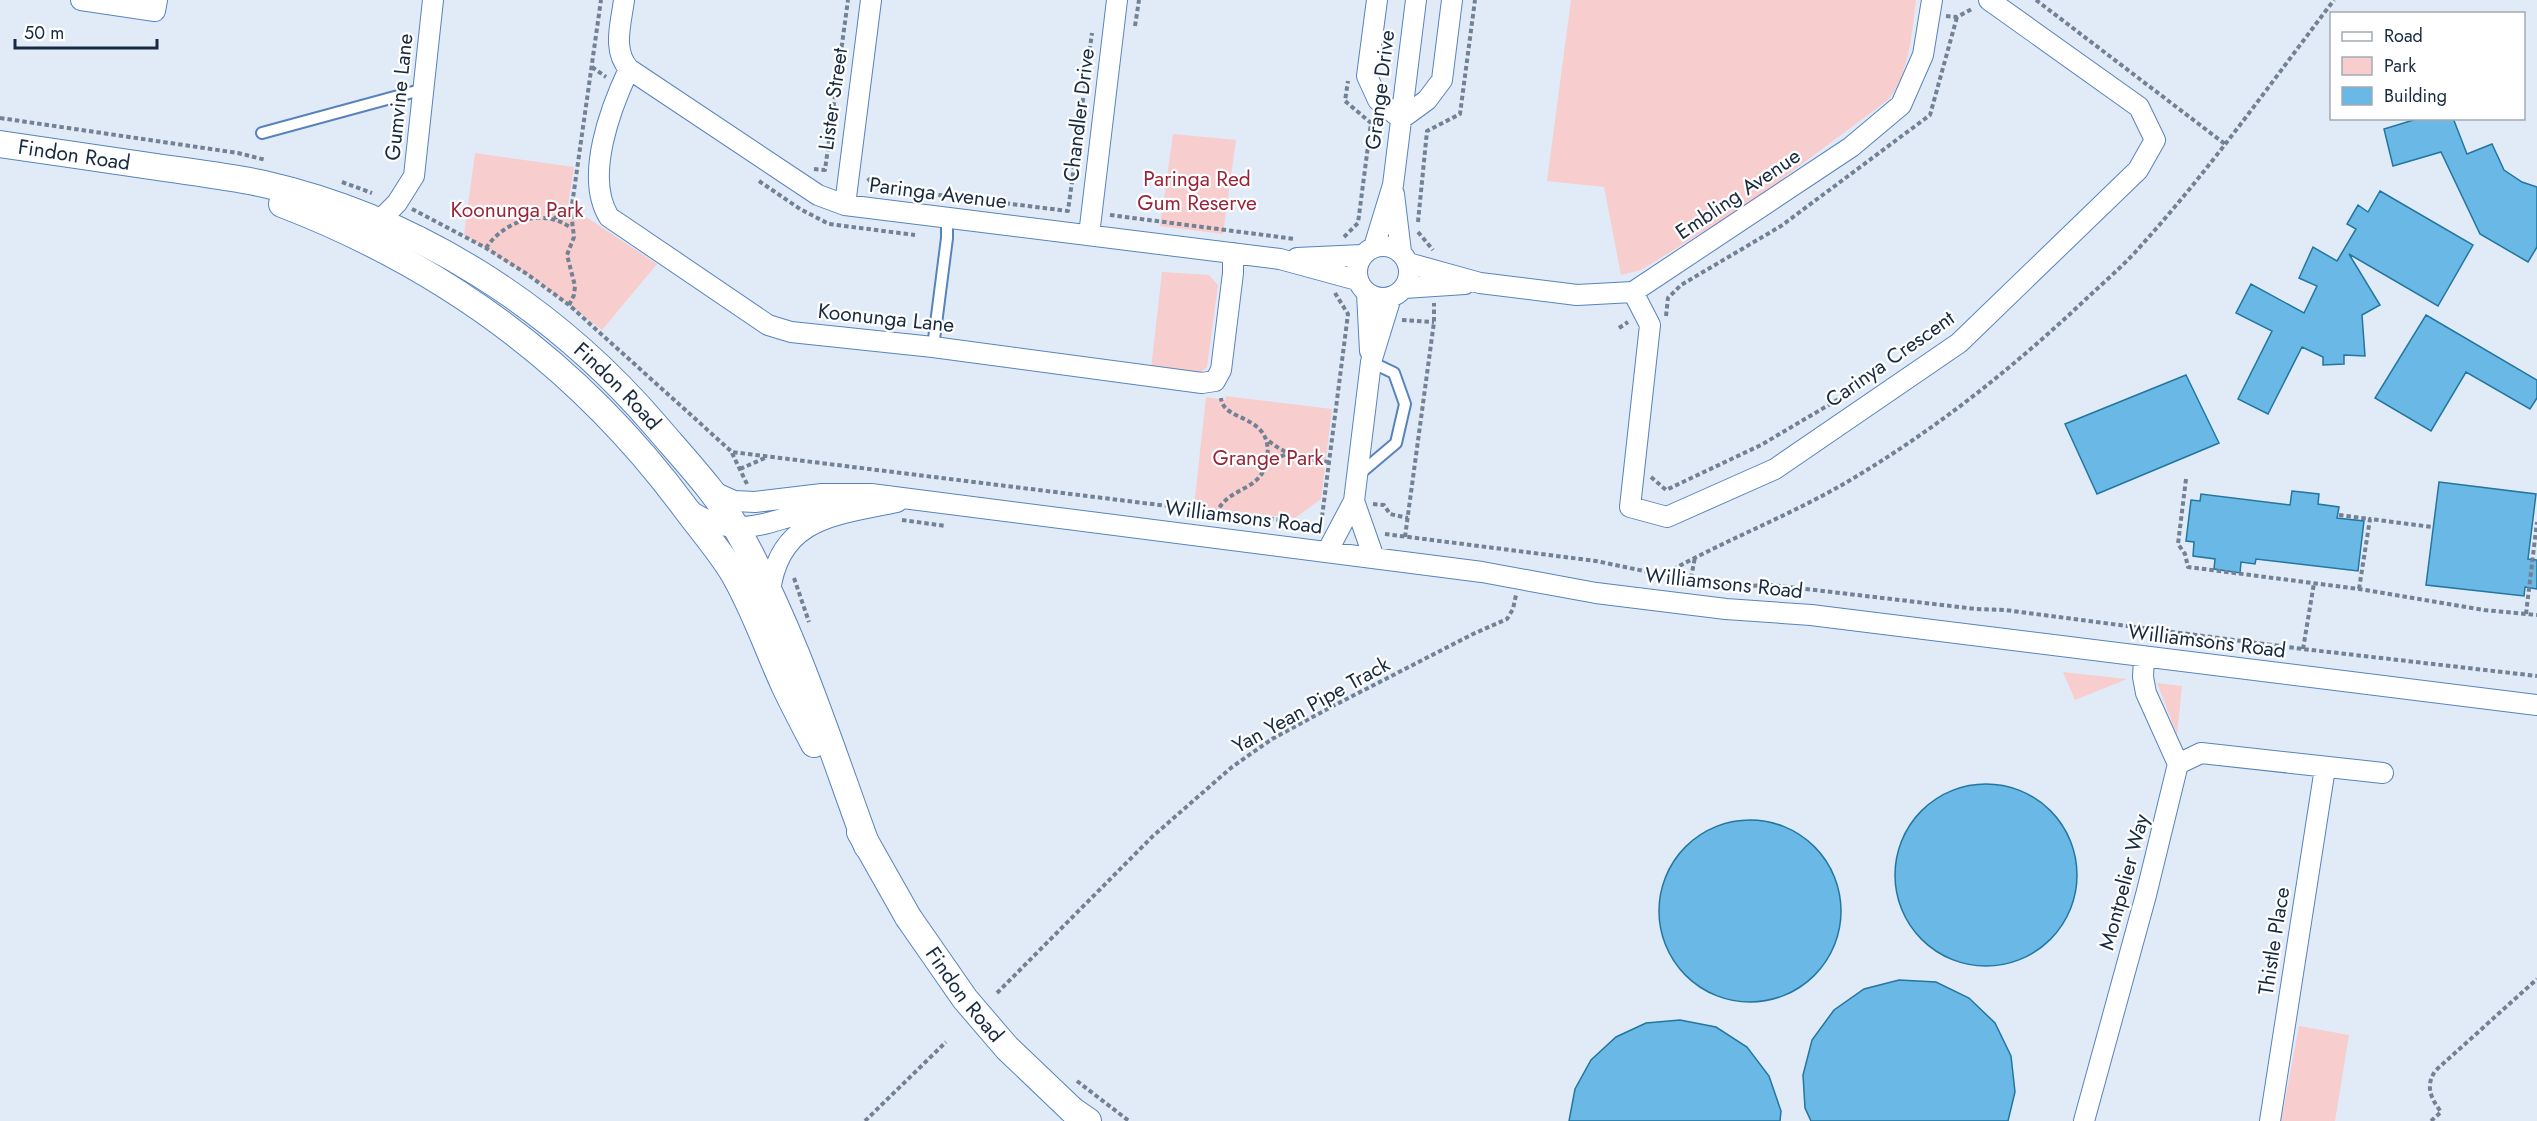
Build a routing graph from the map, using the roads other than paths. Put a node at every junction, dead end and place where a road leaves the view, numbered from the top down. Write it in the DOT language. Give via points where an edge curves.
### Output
graph roads {
  1 [pos="81,0"];
  2 [pos="157,0"];
  3 [pos="433,0"];
  4 [pos="624,0"];
  5 [pos="871,0"];
  6 [pos="1117,0"];
  7 [pos="1377,0"];
  8 [pos="1416,0"];
  9 [pos="1452,0"];
  10 [pos="1932,0"];
  11 [pos="1985,7"];
  12 [pos="629,69"];
  13 [pos="424,89"];
  14 [pos="1401,119"];
  15 [pos="262,133"];
  16 [pos="0,144"];
  17 [pos="149,166"];
  18 [pos="1393,185"];
  19 [pos="844,205"];
  20 [pos="947,218"];
  21 [pos="378,222"];
  22 [pos="1089,235"];
  23 [pos="1368,251"];
  24 [pos="1233,253"];
  25 [pos="1404,257"];
  26 [pos="1280,259"];
  27 [pos="1480,283"];
  28 [pos="1362,287"];
  29 [pos="1633,292"];
  30 [pos="1398,293"];
  31 [pos="933,347"];
  32 [pos="1371,362"];
  33 [pos="1357,476"];
  34 [pos="708,489"];
  35 [pos="909,499"];
  36 [pos="1354,501"];
  37 [pos="755,502"];
  38 [pos="685,507"];
  39 [pos="734,526"];
  40 [pos="1327,552"];
  41 [pos="1374,558"];
  42 [pos="730,569"];
  43 [pos="770,592"];
  44 [pos="2144,657"];
  45 [pos="2537,705"];
  46 [pos="2178,764"];
  47 [pos="2325,768"];
  48 [pos="2383,773"];
  49 [pos="867,846"];
  50 [pos="1080,1115"];
  51 [pos="2084,1121"];
  52 [pos="2270,1121"];
  1 -- 2 [label="street" via="155,11"];
  3 -- 13 [label="street, Gumvine Lane"];
  4 -- 12 [label="street" via="619,51"];
  5 -- 19 [label="street, Lister Street"];
  6 -- 22 [label="street, Chandler Drive"];
  7 -- 14 [label="street" via="1367,76 1378,100"];
  8 -- 14 [label="street, Grange Drive"];
  9 -- 14 [label="street" via="1442,80 1427,100"];
  10 -- 29 [label="street, Embling Avenue" via="1923,56 1901,105 1851,147"];
  11 -- 29 [label="street, Carinya Crescent" via="2139,107 2155,140 2138,170 1959,343 1775,470 1667,517 1630,507 1650,325"];
  12 -- 19 [label="street, Paringa Avenue" via="818,195"];
  12 -- 31 [label="street, Koonunga Lane" via="607,123 598,184 601,205 609,217 768,325 791,332"];
  13 -- 15 [label="lane"];
  13 -- 21 [label="street, Gumvine Lane" via="414,176 397,203"];
  14 -- 18 [label="street, Grange Drive"];
  16 -- 17 [label="street, Findon Road"];
  17 -- 21 [label="street, Findon Road" via="266,185 321,200"];
  17 -- 38 [label="street, Findon Road" via="259,196 324,220 439,282 538,350 648,459"];
  18 -- 23 [label="street, Grange Drive"];
  18 -- 25 [label="street, Grange Drive"];
  19 -- 20 [label="street, Paringa Avenue"];
  20 -- 22 [label="street, Paringa Avenue"];
  20 -- 31 [label="lane"];
  21 -- 34 [label="street, Findon Road" via="490,280 550,322 637,404"];
  22 -- 24 [label="street, Paringa Avenue"];
  23 -- 25 [label="street" via="1386,245"];
  23 -- 26 [label="street, Paringa Avenue"];
  23 -- 28 [label="street" via="1356,268"];
  24 -- 26 [label="street, Paringa Avenue"];
  24 -- 31 [label="street, Koonunga Lane" via="1221,370 1215,381"];
  25 -- 27 [label="street"];
  25 -- 30 [label="street" via="1409,274"];
  26 -- 28 [label="street, Paringa Avenue"];
  27 -- 29 [label="street" via="1577,295"];
  27 -- 30 [label="street"];
  28 -- 30 [label="street" via="1379,298"];
  28 -- 32 [label="street"];
  30 -- 32 [label="street"];
  32 -- 33 [label="street"];
  32 -- 33 [label="lane" via="1394,373 1405,404 1396,443"];
  33 -- 36 [label="street"];
  34 -- 37 [label="street, Williamsons Road" via="734,501"];
  34 -- 39 [label="street, Findon Road"];
  35 -- 37 [label="street, Williamsons Road" via="822,494"];
  35 -- 39 [label="street, Williamsons Road" via="822,507 750,528"];
  35 -- 40 [label="street, Williamsons Road"];
  35 -- 43 [label="street" via="826,518 805,528 779,556"];
  36 -- 40 [label="street" via="1331,526"];
  36 -- 41 [label="street"];
  37 -- 39 [label="street" via="743,507"];
  38 -- 39 [label="street" via="716,525"];
  38 -- 42 [label="street, Findon Road"];
  39 -- 42 [label="street"];
  39 -- 43 [label="street, Findon Road"];
  40 -- 41 [label="street, Williamsons Road"];
  41 -- 44 [label="street, Williamsons Road" via="1607,595 1811,615"];
  42 -- 49 [label="street, Findon Road" via="748,600 785,688"];
  43 -- 49 [label="street, Findon Road"];
  44 -- 45 [label="street, Williamsons Road"];
  44 -- 46 [label="street" via="2146,693"];
  46 -- 47 [label="street" via="2201,753"];
  46 -- 51 [label="street, Montpelier Way"];
  47 -- 48 [label="street"];
  47 -- 52 [label="street, Thistle Place"];
  49 -- 50 [label="street, Findon Road, bridge" via="908,917 965,999 1007,1048"];
}
